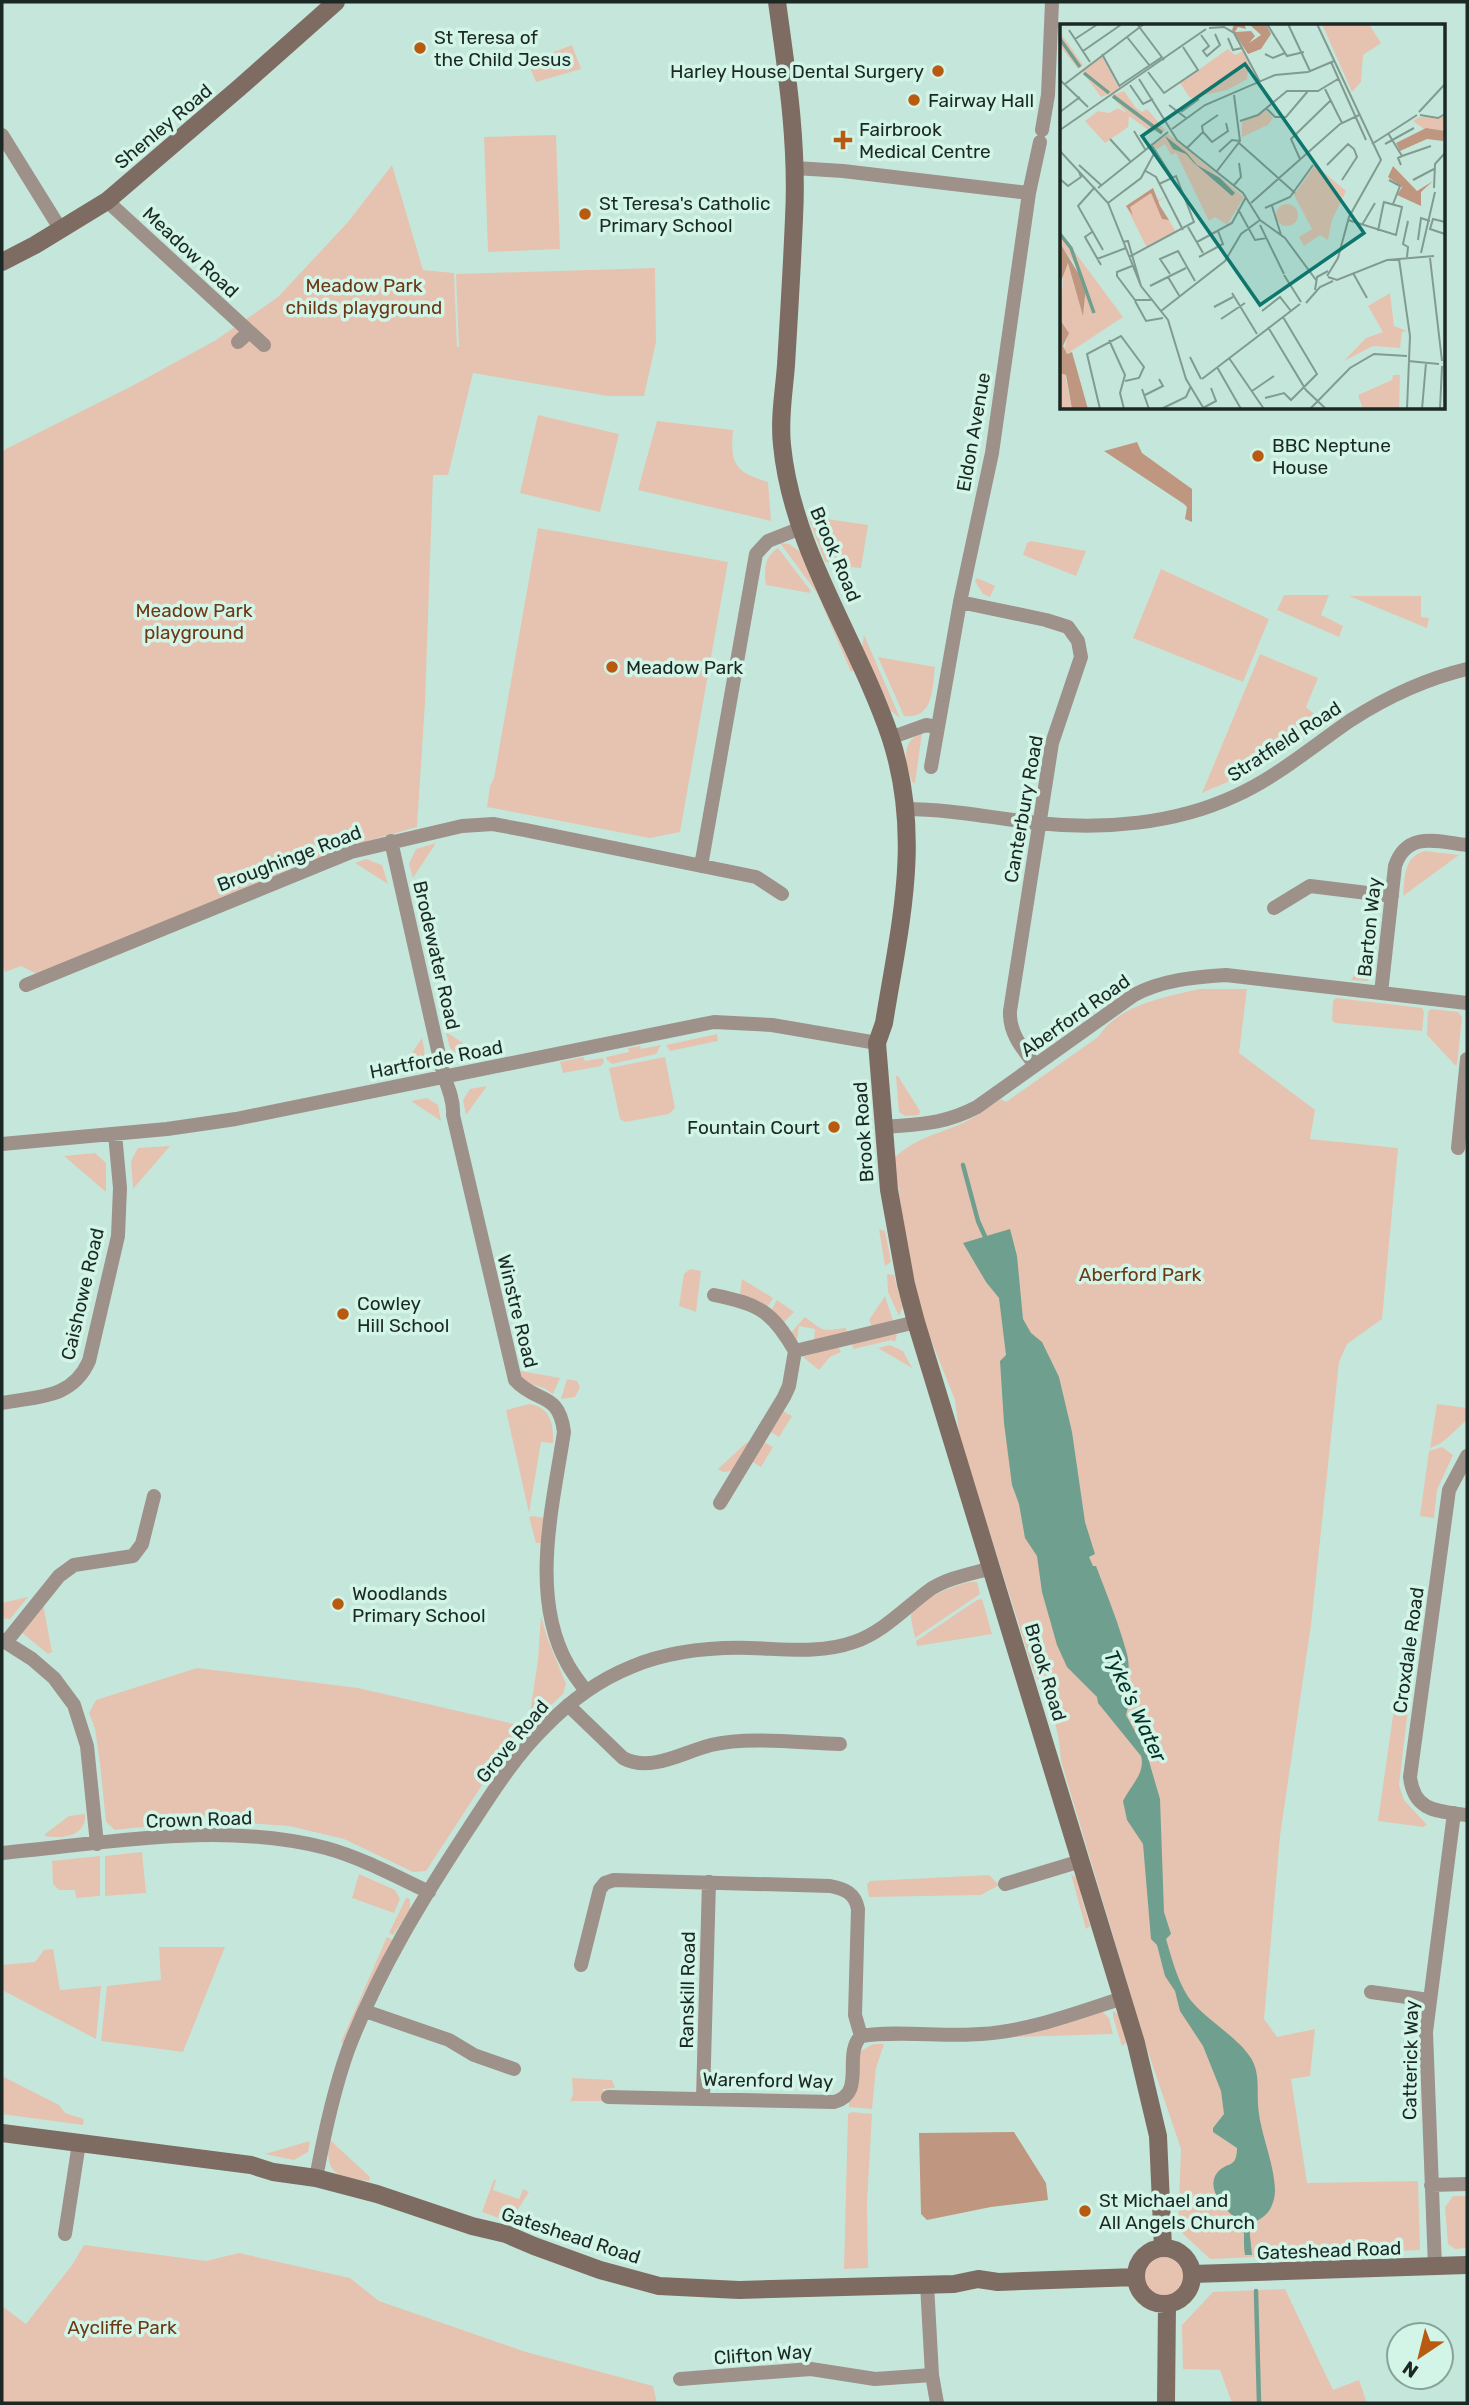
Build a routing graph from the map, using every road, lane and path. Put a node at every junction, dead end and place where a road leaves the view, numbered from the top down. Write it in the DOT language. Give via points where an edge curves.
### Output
graph roads {
  1 [pos="337,2"];
  2 [pos="777,2"];
  3 [pos="1052,2"];
  4 [pos="2,135"];
  5 [pos="795,168"];
  6 [pos="1029,193"];
  7 [pos="107,201"];
  8 [pos="61,230"];
  9 [pos="2,262"];
  10 [pos="249,332"];
  11 [pos="238,342"];
  12 [pos="264,345"];
  13 [pos="801,528"];
  14 [pos="960,602"];
  15 [pos="1467,669"];
  16 [pos="937,727"];
  17 [pos="890,737"];
  18 [pos="931,767"];
  19 [pos="905,809"];
  20 [pos="1038,823"];
  21 [pos="391,841"];
  22 [pos="1467,845"];
  23 [pos="701,866"];
  24 [pos="782,894"];
  25 [pos="1392,896"];
  26 [pos="1274,908"];
  27 [pos="26,985"];
  28 [pos="1381,993"];
  29 [pos="1467,1003"];
  30 [pos="877,1043"];
  31 [pos="1467,1059"];
  32 [pos="1035,1066"];
  33 [pos="444,1077"];
  34 [pos="884,1127"];
  35 [pos="115,1134"];
  36 [pos="2,1144"];
  37 [pos="1458,1148"];
  38 [pos="714,1295"];
  39 [pos="916,1322"];
  40 [pos="795,1351"];
  41 [pos="2,1404"];
  42 [pos="1467,1455"];
  43 [pos="154,1496"];
  44 [pos="720,1503"];
  45 [pos="992,1568"];
  46 [pos="4,1641"];
  47 [pos="586,1691"];
  48 [pos="568,1705"];
  49 [pos="840,1744"];
  50 [pos="1460,1814"];
  51 [pos="97,1844"];
  52 [pos="2,1853"];
  53 [pos="1081,1861"];
  54 [pos="709,1882"];
  55 [pos="1005,1884"];
  56 [pos="429,1892"];
  57 [pos="581,1965"];
  58 [pos="1371,1992"];
  59 [pos="1123,1998"];
  60 [pos="1429,2000"];
  61 [pos="365,2011"];
  62 [pos="861,2036"];
  63 [pos="514,2069"];
  64 [pos="608,2097"];
  65 [pos="703,2098"];
  66 [pos="2,2133"];
  67 [pos="79,2143"];
  68 [pos="316,2178"];
  69 [pos="1467,2184"];
  70 [pos="1431,2185"];
  71 [pos="65,2234"];
  72 [pos="1163,2248"];
  73 [pos="1467,2265"];
  74 [pos="1435,2267"];
  75 [pos="1192,2274"];
  76 [pos="1136,2277"];
  77 [pos="927,2284"];
  78 [pos="1167,2304"];
  79 [pos="932,2375"];
  80 [pos="680,2379"];
  81 [pos="937,2403"];
  82 [pos="1166,2403"];
  1 -- 7 [label="street, Shenley Road"];
  2 -- 5 [label="street, Brook Road" via="789,79"];
  3 -- 6 [label="street, Eldon Avenue" via="1048,95"];
  4 -- 8 [label="street"];
  5 -- 6 [label="street"];
  5 -- 13 [label="street, Brook Road" via="782,442 786,477"];
  6 -- 14 [label="street, Eldon Avenue" via="992,453"];
  7 -- 8 [label="street, Shenley Road"];
  7 -- 10 [label="street, Meadow Road"];
  8 -- 9 [label="street, Shenley Road"];
  10 -- 11 [label="street"];
  10 -- 12 [label="street, Meadow Road"];
  13 -- 17 [label="street, Brook Road"];
  13 -- 23 [label="street" via="768,541 756,554"];
  14 -- 16 [label="street, Eldon Avenue"];
  14 -- 20 [label="street, Canterbury Road" via="1068,627 1078,641 1081,657 1052,743"];
  15 -- 20 [label="street, Stratfield Road" via="1385,700 1235,796 1182,814 1130,824"];
  16 -- 17 [label="street" via="926,725"];
  16 -- 18 [label="street, Eldon Avenue"];
  17 -- 19 [label="street, Brook Road"];
  19 -- 20 [label="street, Stratfield Road"];
  19 -- 30 [label="street, Brook Road" via="905,896"];
  20 -- 32 [label="street, Canterbury Road" via="1010,1024"];
  21 -- 23 [label="street, Broughinge Road" via="493,824"];
  21 -- 27 [label="street, Broughinge Road" via="351,852"];
  21 -- 33 [label="street, Brodewater Road"];
  22 -- 25 [label="street, Barton Way" via="1419,841 1404,849 1395,866"];
  23 -- 24 [label="street, Broughinge Road" via="756,877"];
  25 -- 26 [label="street" via="1310,886"];
  25 -- 28 [label="street, Barton Way"];
  28 -- 29 [label="street, Aberford Road"];
  28 -- 32 [label="street, Aberford Road" via="1226,975 1189,977 1134,995"];
  30 -- 33 [label="street, Hartforde Road" via="772,1025 715,1022"];
  30 -- 34 [label="street, Brook Road"];
  31 -- 37 [label="street"];
  32 -- 34 [label="street, Aberford Road" via="960,1116"];
  33 -- 35 [label="street, Hartforde Road" via="236,1119"];
  33 -- 47 [label="street, Winstre Road" via="515,1380 532,1394 547,1398 562,1419 546,1583 563,1653"];
  34 -- 39 [label="street, Brook Road" via="889,1191"];
  35 -- 36 [label="street, Hartforde Road"];
  35 -- 41 [label="street, Caishowe Road" via="118,1236 89,1361 68,1388"];
  38 -- 40 [label="street" via="744,1301 769,1314"];
  39 -- 40 [label="street"];
  39 -- 45 [label="street, Brook Road"];
  40 -- 44 [label="street" via="784,1397"];
  42 -- 50 [label="street, Croxdale Road" via="1449,1490 1410,1777 1418,1801 1432,1810"];
  43 -- 46 [label="street" via="142,1544 133,1556 74,1565 59,1576"];
  45 -- 47 [label="street, Grove Road" via="929,1590 878,1631 855,1642 803,1651 693,1650 630,1667"];
  45 -- 53 [label="street, Brook Road"];
  46 -- 51 [label="street" via="54,1678 74,1704 87,1746"];
  47 -- 48 [label="street, Grove Road"];
  48 -- 49 [label="street" via="633,1764 734,1742"];
  48 -- 56 [label="street, Grove Road" via="543,1728 493,1791"];
  50 -- 60 [label="street, Catterick Way"];
  51 -- 52 [label="street, Crown Road"];
  51 -- 56 [label="street, Crown Road" via="195,1835 262,1836 353,1857"];
  53 -- 55 [label="street"];
  53 -- 59 [label="street, Brook Road"];
  54 -- 57 [label="street" via="605,1883"];
  54 -- 62 [label="street" via="830,1886 850,1892 858,1909 855,2015"];
  54 -- 65 [label="street, Ranskill Road"];
  56 -- 61 [label="street, Grove Road"];
  58 -- 60 [label="street"];
  59 -- 62 [label="street" via="994,2033"];
  59 -- 72 [label="street, Brook Road" via="1158,2136"];
  60 -- 70 [label="street, Catterick Way" via="1426,2061"];
  61 -- 63 [label="street"];
  61 -- 68 [label="street, Grove Road" via="335,2090"];
  62 -- 65 [label="street, Warenford Way" via="854,2050 850,2092 842,2100"];
  64 -- 65 [label="street, Warenford Way"];
  66 -- 67 [label="street, Gateshead Road"];
  67 -- 68 [label="street, Gateshead Road"];
  67 -- 71 [label="street"];
  68 -- 77 [label="street, Gateshead Road" via="506,2234 600,2270 659,2286 739,2290"];
  69 -- 70 [label="street"];
  70 -- 74 [label="street, Catterick Way"];
  72 -- 75 [label="street" via="1186,2258"];
  72 -- 76 [label="street" via="1143,2257"];
  73 -- 74 [label="street, Gateshead Road"];
  74 -- 75 [label="street, Gateshead Road"];
  75 -- 78 [label="street" via="1188,2291"];
  76 -- 77 [label="street, Gateshead Road"];
  76 -- 78 [label="street" via="1149,2300"];
  77 -- 79 [label="street"];
  78 -- 82 [label="street"];
  79 -- 80 [label="street, Clifton Way" via="875,2379 811,2369"];
  79 -- 81 [label="street"];
}
